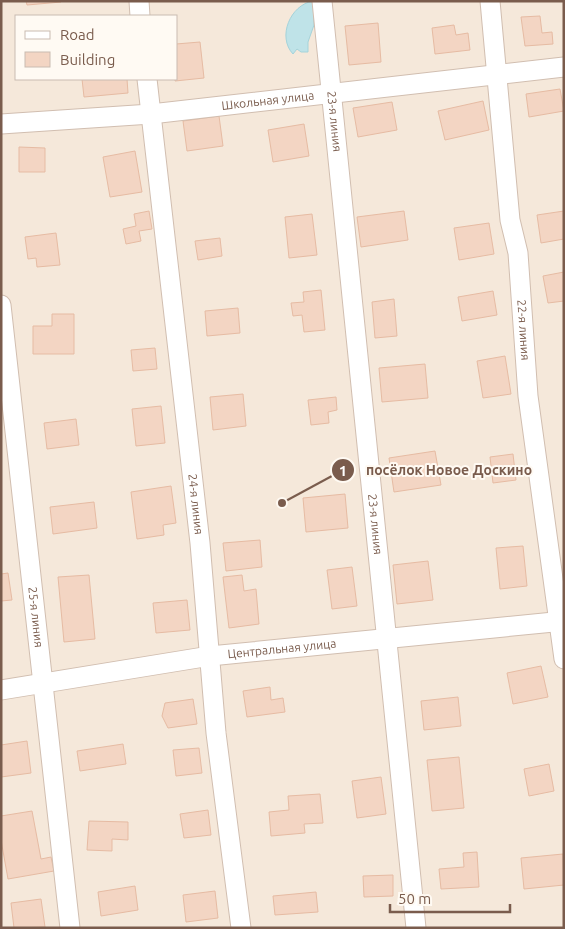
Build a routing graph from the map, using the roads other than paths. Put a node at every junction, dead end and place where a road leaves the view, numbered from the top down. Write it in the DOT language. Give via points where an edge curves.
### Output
graph roads {
  1 [pos="138,1"];
  2 [pos="322,1"];
  3 [pos="490,1"];
  4 [pos="140,15"];
  5 [pos="564,67"];
  6 [pos="498,74"];
  7 [pos="147,80"];
  8 [pos="330,92"];
  9 [pos="151,114"];
  10 [pos="1,124"];
  11 [pos="1,305"];
  12 [pos="562,621"];
  13 [pos="387,639"];
  14 [pos="210,656"];
  15 [pos="564,659"];
  16 [pos="43,684"];
  17 [pos="1,690"];
  18 [pos="70,928"];
  19 [pos="241,928"];
  20 [pos="416,928"];
  1 -- 4 [label="street"];
  2 -- 8 [label="street, 23-я линия"];
  3 -- 6 [label="street, 22-я линия"];
  5 -- 6 [label="street, Школьная улица"];
  6 -- 8 [label="street, Школьная улица"];
  6 -- 12 [label="street, 22-я линия" via="510,220 518,253 528,396"];
  7 -- 9 [label="street, 24-я линия"];
  8 -- 9 [label="street, Школьная улица"];
  8 -- 13 [label="street, 23-я линия"];
  9 -- 10 [label="street, Школьная улица"];
  9 -- 14 [label="street, 24-я линия"];
  11 -- 16 [label="street, 25-я линия"];
  12 -- 13 [label="street, Центральная улица"];
  12 -- 15 [label="street, 22-я линия"];
  13 -- 14 [label="street, Центральная улица"];
  13 -- 20 [label="street, 23-я линия"];
  14 -- 16 [label="street, Центральная улица"];
  14 -- 19 [label="street, 24-я линия" via="216,733"];
  16 -- 17 [label="street, Центральная улица"];
  16 -- 18 [label="street, 25-я линия"];
}
